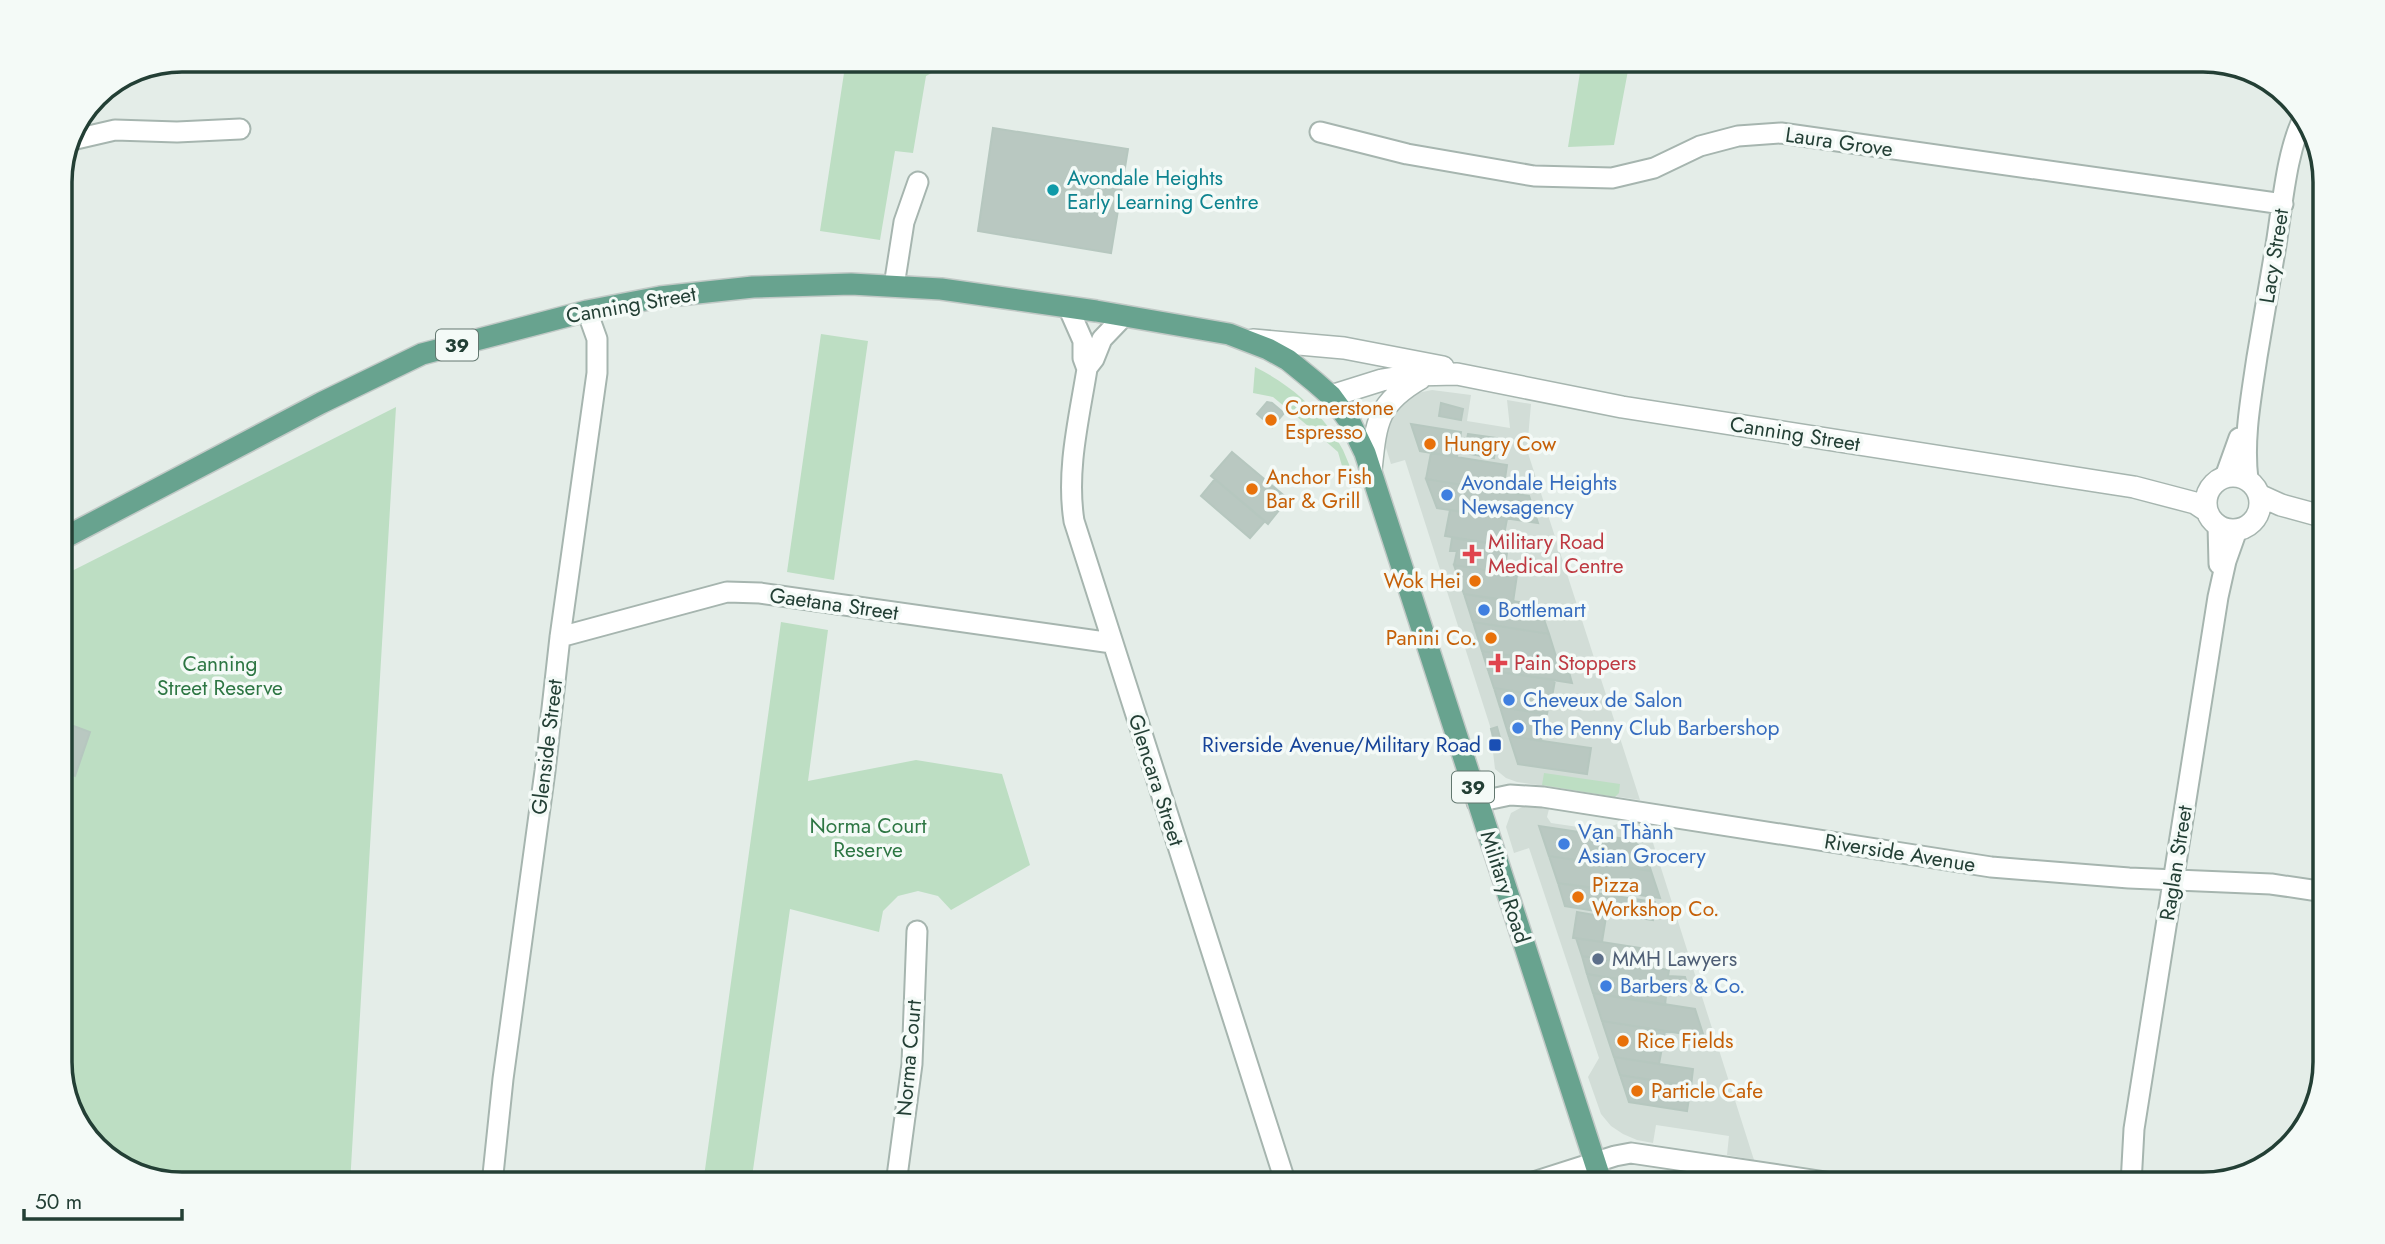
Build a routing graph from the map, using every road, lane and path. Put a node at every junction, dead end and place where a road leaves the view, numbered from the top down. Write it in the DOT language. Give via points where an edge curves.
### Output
graph roads {
  1 [pos="2299,128"];
  2 [pos="240,129"];
  3 [pos="1320,132"];
  4 [pos="81,138"];
  5 [pos="918,182"];
  6 [pos="2283,204"];
  7 [pos="894,286"];
  8 [pos="1068,307"];
  9 [pos="587,311"];
  10 [pos="1124,316"];
  11 [pos="1246,339"];
  12 [pos="1087,369"];
  13 [pos="1429,374"];
  14 [pos="1457,374"];
  15 [pos="1331,396"];
  16 [pos="2250,400"];
  17 [pos="1371,470"];
  18 [pos="2218,483"];
  19 [pos="2134,488"];
  20 [pos="2255,497"];
  21 [pos="2313,514"];
  22 [pos="2221,522"];
  23 [pos="72,534"];
  24 [pos="560,637"];
  25 [pos="1112,643"];
  26 [pos="1477,802"];
  27 [pos="2173,881"];
  28 [pos="2313,890"];
  29 [pos="917,931"];
  30 [pos="2134,1129"];
  31 [pos="1595,1163"];
  32 [pos="493,1172"];
  33 [pos="898,1172"];
  34 [pos="1282,1172"];
  35 [pos="1567,1172"];
  36 [pos="1598,1172"];
  37 [pos="1757,1172"];
  38 [pos="2122,1172"];
  39 [pos="2132,1172"];
  1 -- 6 [label="street, Lacy Street"];
  2 -- 4 [label="street" via="115,130"];
  3 -- 6 [label="street, Laura Grove" via="1407,154 1534,176 1612,178 1654,168 1700,146 1738,136 1781,133"];
  5 -- 7 [label="street" via="904,222"];
  6 -- 16 [label="street, Lacy Street"];
  7 -- 8 [label="main road, Canning Street / 39"];
  7 -- 9 [label="main road, Canning Street / 39" via="753,287"];
  8 -- 10 [label="main road, Canning Street / 39"];
  8 -- 12 [label="street, Glencara Street" via="1083,341"];
  9 -- 23 [label="main road, Canning Street / 39" via="422,355"];
  9 -- 24 [label="street, Glenside Street" via="597,339 597,373"];
  10 -- 11 [label="main road, Canning Street / 39"];
  10 -- 12 [label="street, Glencara Street" via="1102,339"];
  11 -- 14 [label="street, Canning Street" via="1344,348 1437,365"];
  11 -- 15 [label="main road, Canning Street / 39" via="1288,360"];
  12 -- 25 [label="street, Glencara Street" via="1070,498"];
  13 -- 14 [label="street, Canning Street"];
  13 -- 15 [label="street, Canning Street" via="1382,380"];
  13 -- 17 [label="street" via="1396,395 1383,410"];
  14 -- 19 [label="street, Canning Street" via="1622,407"];
  15 -- 17 [label="main road, Military Road / 39" via="1350,422"];
  16 -- 18 [label="street, Lacy Street" via="2234,458"];
  16 -- 20 [label="street, Lacy Street" via="2246,460"];
  17 -- 26 [label="main road, Military Road / 39"];
  18 -- 19 [label="street, Canning Street" via="2176,491"];
  18 -- 20 [label="street" via="2241,477"];
  18 -- 22 [label="street" via="2207,495"];
  19 -- 22 [label="street, Canning Street" via="2194,503"];
  20 -- 21 [label="street"];
  20 -- 22 [label="street" via="2252,523"];
  22 -- 27 [label="street, Raglan Street" via="2225,561"];
  24 -- 25 [label="street, Gaetana Street" via="727,592"];
  24 -- 32 [label="street, Glenside Street"];
  25 -- 34 [label="street, Glencara Street"];
  26 -- 27 [label="street, Riverside Avenue" via="1510,795 1543,797 1991,867"];
  26 -- 31 [label="main road, Military Road / 39"];
  27 -- 28 [label="street, Riverside Avenue"];
  27 -- 30 [label="street, Raglan Street"];
  29 -- 33 [label="street, Norma Court" via="912,1064"];
  30 -- 38 [label="street, Raglan Street"];
  30 -- 39 [label="street, Raglan Street"];
  31 -- 35 [label="street"];
  31 -- 36 [label="main road, Military Road / 39"];
  31 -- 37 [label="street" via="1637,1153"];
}
